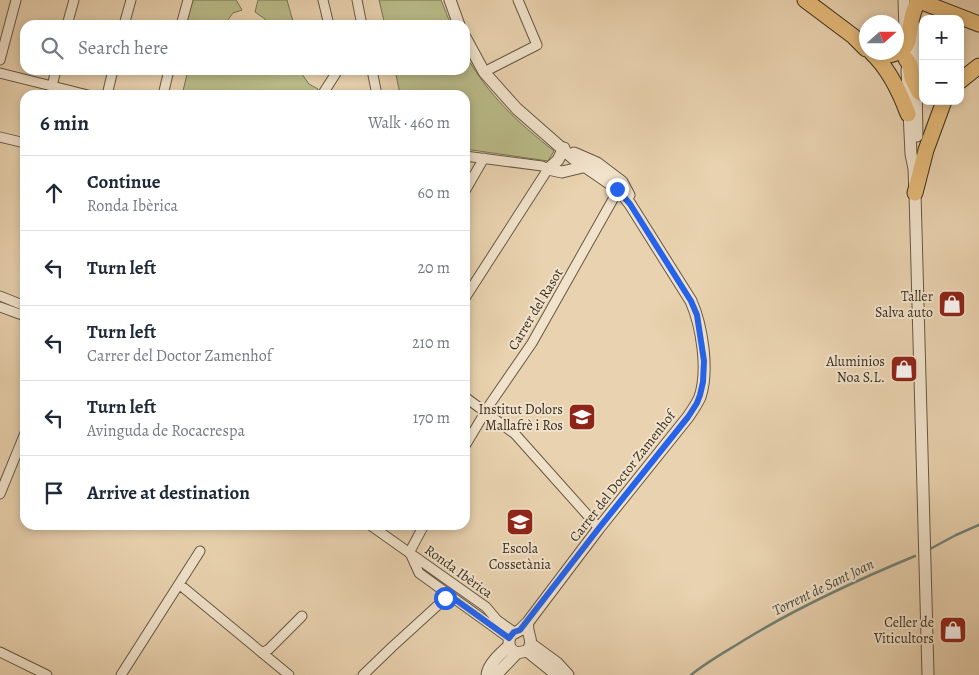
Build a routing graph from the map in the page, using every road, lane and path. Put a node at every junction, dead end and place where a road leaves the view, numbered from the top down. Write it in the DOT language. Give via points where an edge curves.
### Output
graph roads {
  1 [pos="16,0"];
  2 [pos="74,0"];
  3 [pos="131,0"];
  4 [pos="188,0"];
  5 [pos="323,0"];
  6 [pos="357,0"];
  7 [pos="450,0"];
  8 [pos="518,0"];
  9 [pos="805,0"];
  10 [pos="912,2"];
  11 [pos="68,20"];
  12 [pos="125,20"];
  13 [pos="182,20"];
  14 [pos="328,20"];
  15 [pos="361,20"];
  16 [pos="457,20"];
  17 [pos="979,24"];
  18 [pos="859,42"];
  19 [pos="908,44"];
  20 [pos="470,46"];
  21 [pos="904,48"];
  22 [pos="0,60"];
  23 [pos="877,60"];
  24 [pos="979,66"];
  25 [pos="484,72"];
  26 [pos="0,73"];
  27 [pos="55,75"];
  28 [pos="112,75"];
  29 [pos="169,75"];
  30 [pos="335,75"];
  31 [pos="373,75"];
  32 [pos="964,77"];
  33 [pos="52,86"];
  34 [pos="919,86"];
  35 [pos="919,88"];
  36 [pos="68,90"];
  37 [pos="108,90"];
  38 [pos="164,90"];
  39 [pos="326,90"];
  40 [pos="377,90"];
  41 [pos="919,105"];
  42 [pos="943,105"];
  43 [pos="908,114"];
  44 [pos="0,137"];
  45 [pos="20,143"];
  46 [pos="564,148"];
  47 [pos="470,157"];
  48 [pos="484,158"];
  49 [pos="592,165"];
  50 [pos="548,169"];
  51 [pos="914,170"];
  52 [pos="470,182"];
  53 [pos="621,186"];
  54 [pos="915,193"];
  55 [pos="470,290"];
  56 [pos="0,296"];
  57 [pos="20,304"];
  58 [pos="0,307"];
  59 [pos="20,314"];
  60 [pos="470,401"];
  61 [pos="486,412"];
  62 [pos="470,436"];
  63 [pos="20,445"];
  64 [pos="0,494"];
  65 [pos="599,528"];
  66 [pos="377,530"];
  67 [pos="421,530"];
  68 [pos="200,551"];
  69 [pos="409,553"];
  70 [pos="179,584"];
  71 [pos="449,595"];
  72 [pos="302,616"];
  73 [pos="520,639"];
  74 [pos="0,652"];
  75 [pos="262,653"];
  76 [pos="32,672"];
  77 [pos="47,675"];
  78 [pos="121,675"];
  79 [pos="289,675"];
  80 [pos="363,675"];
  81 [pos="487,675"];
  82 [pos="496,675"];
  83 [pos="557,675"];
  84 [pos="568,675"];
  85 [pos="928,675"];
  1 -- 22 [label="street"];
  2 -- 11 [label="street"];
  3 -- 12 [label="street"];
  4 -- 13 [label="street"];
  5 -- 14 [label="street"];
  6 -- 15 [label="street"];
  7 -- 16 [label="street"];
  8 -- 25 [label="street" via="537,45"];
  9 -- 18 [label="highway"];
  10 -- 17 [label="highway"];
  10 -- 19 [label="highway"];
  19 -- 21 [label="highway"];
  19 -- 34 [label="street"];
  19 -- 35 [label="highway" via="912,78"];
  19 -- 43 [label="street"];
  20 -- 25 [label="street"];
  23 -- 43 [label="highway" via="891,77"];
  24 -- 32 [label="highway"];
  25 -- 46 [label="street" via="517,109"];
  26 -- 33 [label="street"];
  27 -- 33 [label="street"];
  28 -- 37 [label="street"];
  29 -- 38 [label="street"];
  30 -- 39 [label="street"];
  31 -- 40 [label="street"];
  33 -- 36 [label="street"];
  41 -- 51 [label="street"];
  42 -- 54 [label="highway"];
  43 -- 51 [label="street"];
  44 -- 45 [label="street"];
  46 -- 49 [label="street"];
  46 -- 50 [label="street"];
  47 -- 48 [label="street"];
  48 -- 50 [label="street"];
  48 -- 52 [label="street"];
  49 -- 50 [label="street" via="562,172"];
  49 -- 53 [label="street"];
  50 -- 55 [label="street"];
  51 -- 54 [label="street"];
  53 -- 61 [label="street, Carrer del Rasot" via="532,343"];
  53 -- 65 [label="street, Carrer del Doctor Zamenhof" via="691,301 697,315 704,361 700,395 688,417"];
  54 -- 85 [label="street"];
  56 -- 57 [label="street"];
  58 -- 59 [label="street"];
  60 -- 61 [label="street"];
  61 -- 62 [label="street, Carrer del Rasot"];
  61 -- 65 [label="street" via="515,434"];
  63 -- 64 [label="street"];
  65 -- 73 [label="street, Carrer del Doctor Zamenhof"];
  66 -- 69 [label="street, Ronda Ibèrica"];
  67 -- 69 [label="street"];
  68 -- 70 [label="street"];
  69 -- 71 [label="street, Ronda Ibèrica" via="419,573"];
  69 -- 73 [label="street, Ronda Ibèrica" via="486,607"];
  70 -- 75 [label="street"];
  70 -- 78 [label="street"];
  71 -- 73 [label="street, Ronda Ibèrica"];
  71 -- 80 [label="street" via="394,650"];
  72 -- 75 [label="street"];
  73 -- 81 [label="street" via="495,660"];
  73 -- 82 [label="street"];
  73 -- 83 [label="street"];
  73 -- 84 [label="street"];
  74 -- 76 [label="street"];
  75 -- 79 [label="street"];
  76 -- 77 [label="street"];
}
